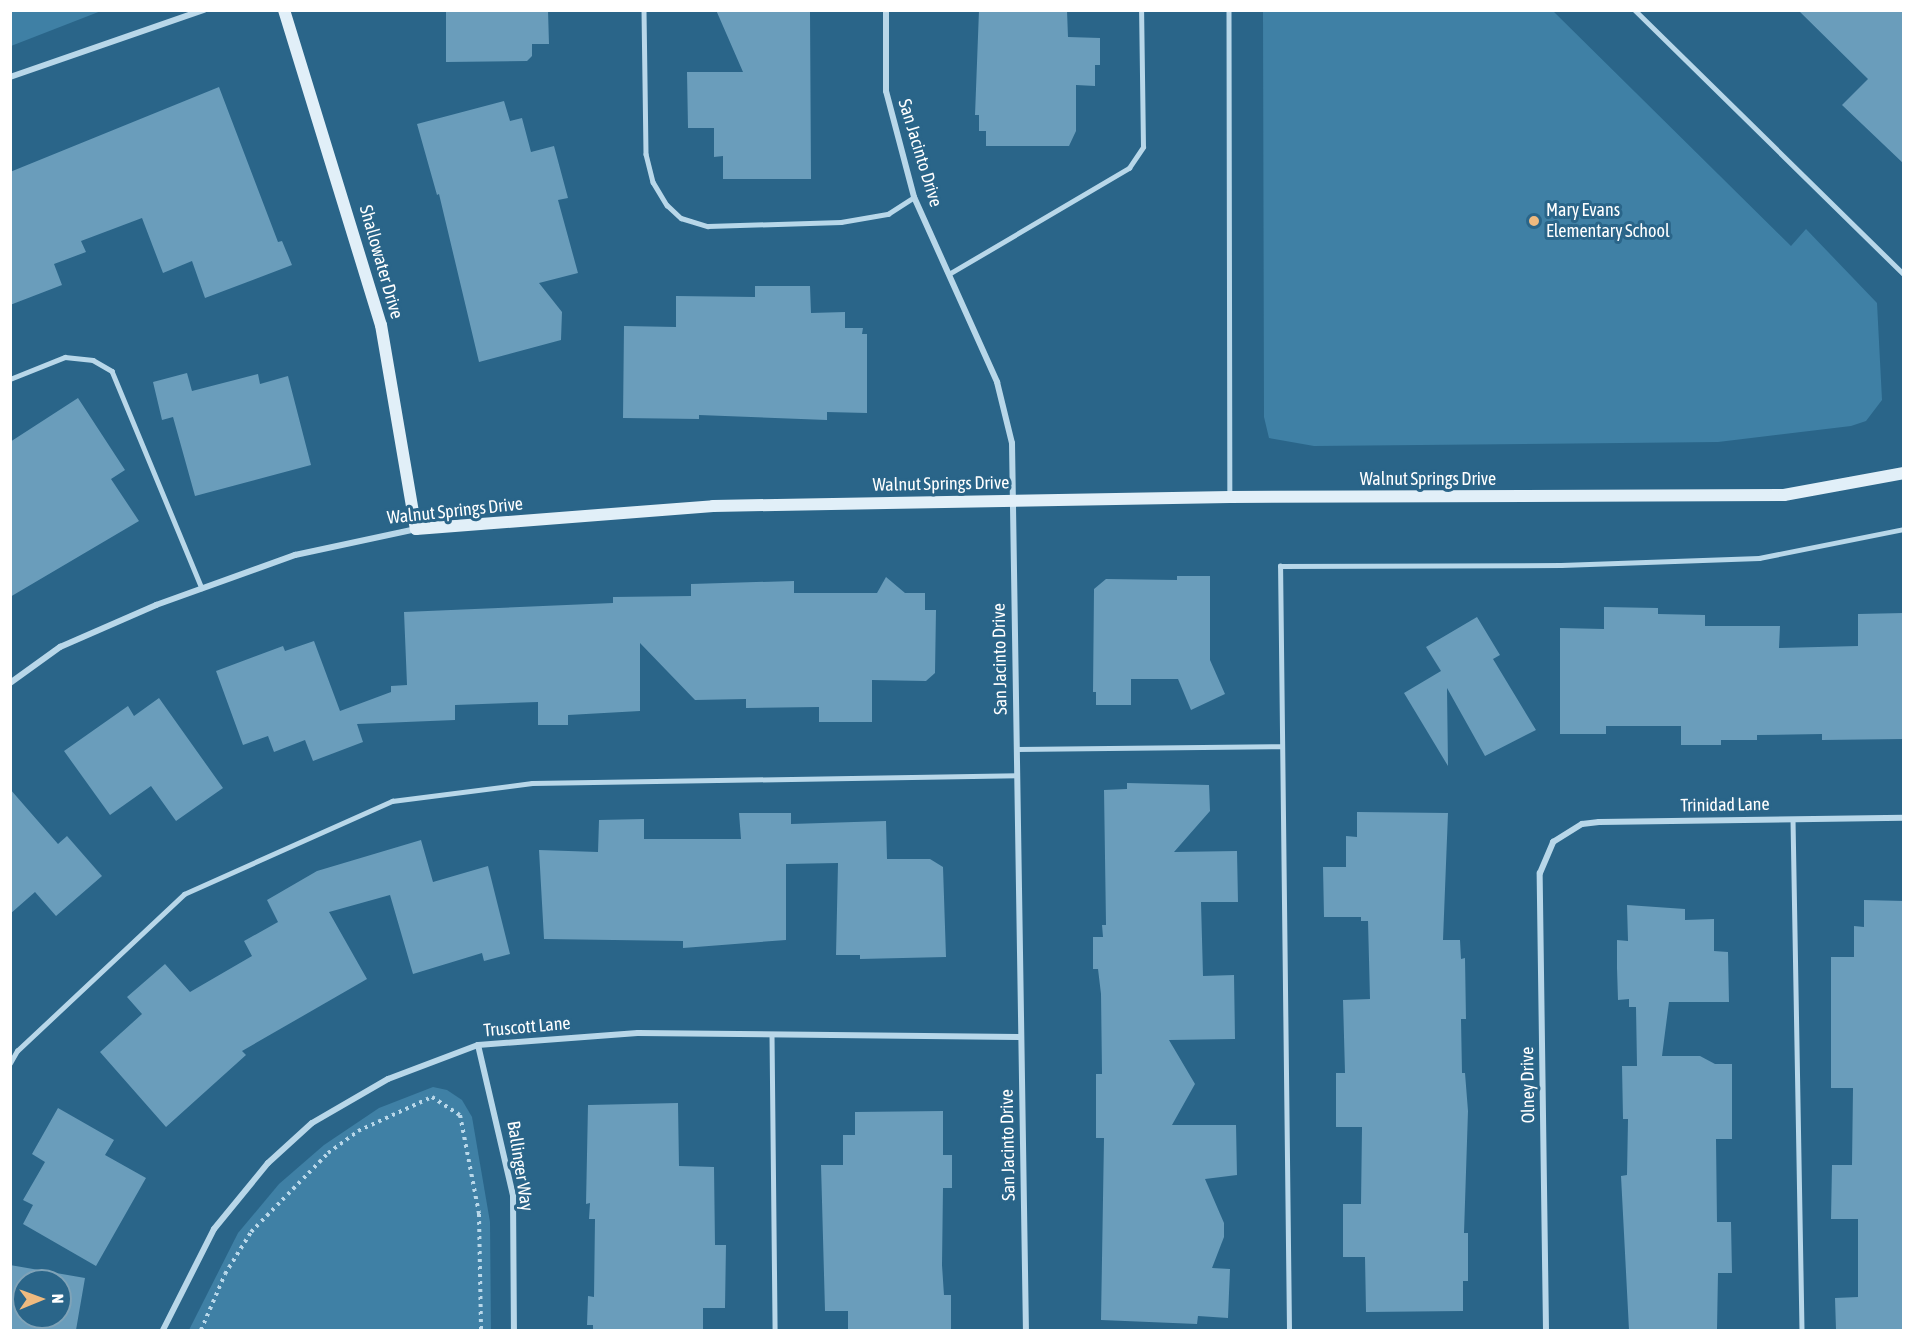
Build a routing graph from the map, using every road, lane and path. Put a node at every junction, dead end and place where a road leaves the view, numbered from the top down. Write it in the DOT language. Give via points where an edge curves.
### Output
graph roads {
  1 [pos="204,10"];
  2 [pos="284,10"];
  3 [pos="644,10"];
  4 [pos="886,10"];
  5 [pos="1141,10"];
  6 [pos="1229,10"];
  7 [pos="1635,10"];
  8 [pos="10,77"];
  9 [pos="914,197"];
  10 [pos="949,274"];
  11 [pos="1904,274"];
  12 [pos="10,379"];
  13 [pos="1904,473"];
  14 [pos="1230,497"];
  15 [pos="1013,501"];
  16 [pos="416,529"];
  17 [pos="1904,529"];
  18 [pos="202,588"];
  19 [pos="10,682"];
  20 [pos="1282,746"];
  21 [pos="1017,749"];
  22 [pos="1017,775"];
  23 [pos="1904,818"];
  24 [pos="1793,819"];
  25 [pos="1553,842"];
  26 [pos="772,1034"];
  27 [pos="1021,1036"];
  28 [pos="478,1045"];
  29 [pos="10,1064"];
  30 [pos="163,1330"];
  31 [pos="201,1330"];
  32 [pos="481,1330"];
  33 [pos="514,1330"];
  34 [pos="775,1330"];
  35 [pos="1026,1330"];
  36 [pos="1289,1330"];
  37 [pos="1546,1330"];
  38 [pos="1802,1330"];
  1 -- 8 [label="street"];
  2 -- 16 [label="street, Shallowater Drive" via="381,325"];
  3 -- 9 [label="lane" via="646,154 653,182 667,205 681,218 708,226 841,222 888,214"];
  4 -- 9 [label="street, San Jacinto Drive" via="886,91"];
  5 -- 10 [label="lane" via="1143,147 1129,168"];
  6 -- 14 [label="lane"];
  7 -- 11 [label="lane"];
  9 -- 10 [label="street, San Jacinto Drive"];
  10 -- 15 [label="street, San Jacinto Drive" via="998,382 1012,443"];
  12 -- 18 [label="lane" via="64,357 93,360 112,371"];
  13 -- 14 [label="street, Walnut Springs Drive" via="1784,495"];
  14 -- 15 [label="street, Walnut Springs Drive"];
  15 -- 16 [label="street, Walnut Springs Drive" via="713,506"];
  15 -- 21 [label="street, San Jacinto Drive"];
  16 -- 18 [label="street, Walnut Springs Drive" via="295,555"];
  17 -- 20 [label="lane" via="1759,558 1561,565 1280,566"];
  18 -- 19 [label="street, Walnut Springs Drive" via="60,647"];
  20 -- 21 [label="lane"];
  20 -- 36 [label="lane"];
  21 -- 22 [label="street, San Jacinto Drive"];
  22 -- 27 [label="street, San Jacinto Drive"];
  22 -- 29 [label="lane" via="532,783 393,801 184,894 17,1051"];
  23 -- 24 [label="street, Trinidad Lane"];
  24 -- 25 [label="street, Trinidad Lane" via="1599,822 1582,824"];
  24 -- 38 [label="lane"];
  25 -- 37 [label="street, Olney Drive" via="1540,873"];
  26 -- 27 [label="street, Truscott Lane"];
  26 -- 28 [label="street, Truscott Lane" via="638,1033"];
  26 -- 34 [label="lane"];
  27 -- 35 [label="street, San Jacinto Drive"];
  28 -- 30 [label="street, Truscott Lane" via="388,1078 312,1123 277,1155 214,1229"];
  28 -- 33 [label="street, Ballinger Way" via="513,1196"];
  31 -- 32 [label="path" via="225,1274 251,1232 328,1153 358,1131 432,1097 460,1114 479,1214"];
}
